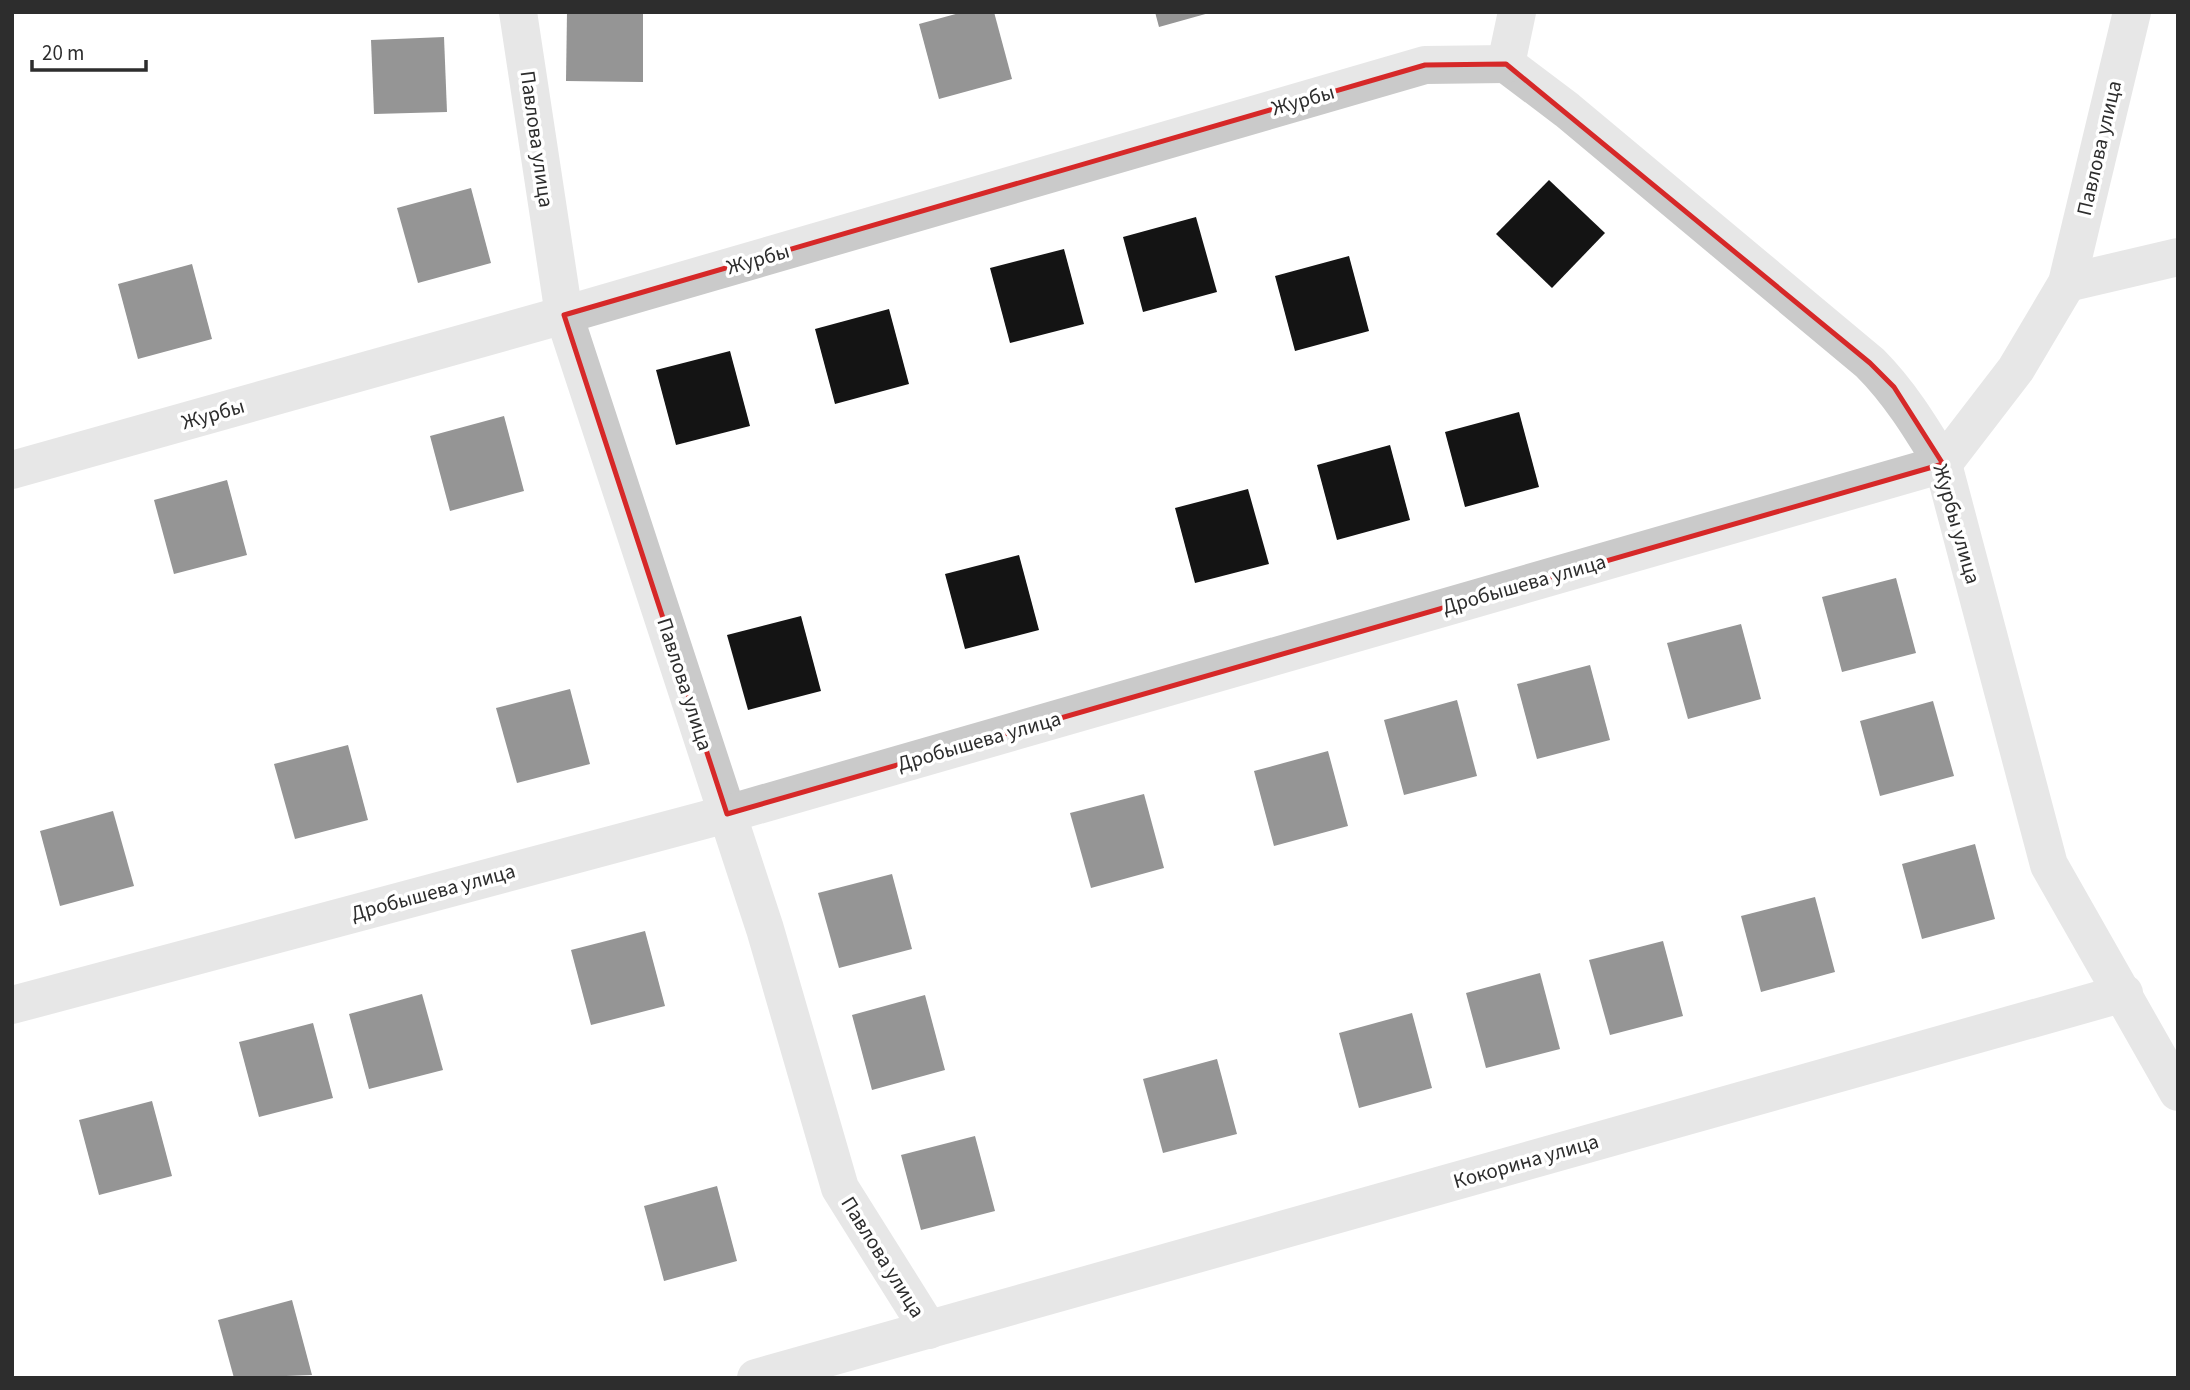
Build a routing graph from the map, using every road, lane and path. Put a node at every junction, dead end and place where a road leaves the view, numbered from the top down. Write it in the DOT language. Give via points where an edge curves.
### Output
graph roads {
  1 [pos="519,12"];
  2 [pos="1517,12"];
  3 [pos="2132,12"];
  4 [pos="1506,64"];
  5 [pos="2178,257"];
  6 [pos="2067,283"];
  7 [pos="564,316"];
  8 [pos="1942,464"];
  9 [pos="12,470"];
  10 [pos="727,814"];
  11 [pos="2124,993"];
  12 [pos="12,1005"];
  13 [pos="2178,1092"];
  14 [pos="929,1330"];
  15 [pos="756,1378"];
  1 -- 7 [label="street, Павлова улица"];
  2 -- 4 [label="street"];
  3 -- 6 [label="street, Павлова улица"];
  4 -- 7 [label="street, Журбы" via="1425,65"];
  4 -- 8 [label="street, Журбы улица" via="1870,363 1894,387"];
  5 -- 6 [label="street"];
  6 -- 8 [label="street, Павлова улица" via="2016,369"];
  7 -- 9 [label="street, Журбы"];
  7 -- 10 [label="street, Павлова улица"];
  8 -- 10 [label="street, Дробышева улица"];
  8 -- 11 [label="street, Журбы улица" via="2049,865"];
  10 -- 12 [label="street, Дробышева улица"];
  10 -- 14 [label="street, Павлова улица" via="840,1188"];
  11 -- 13 [label="street, Журбы улица"];
  11 -- 14 [label="street, Кокорина улица"];
  14 -- 15 [label="street, Кокорина улица"];
}
